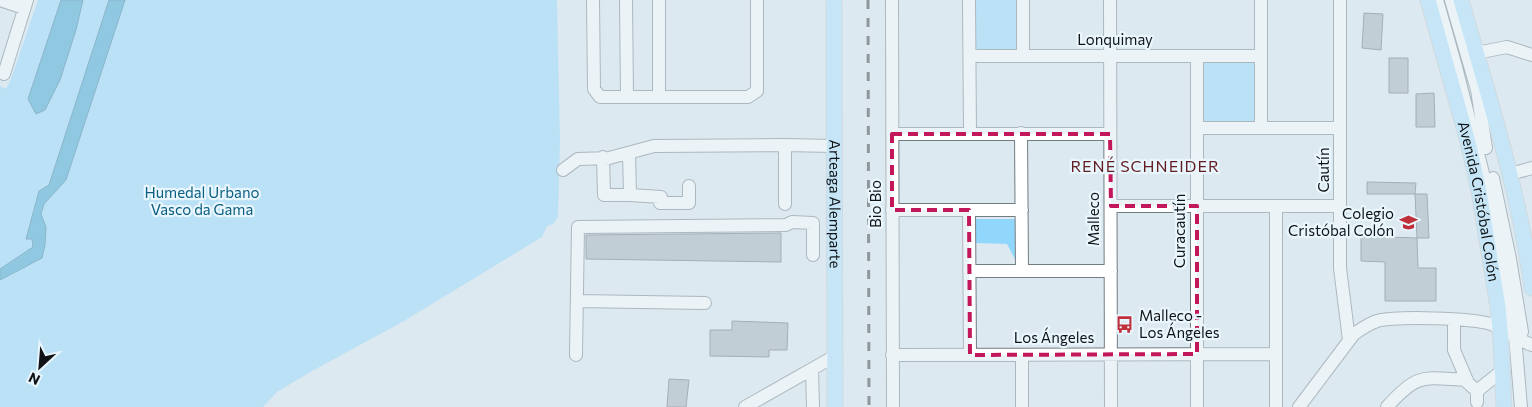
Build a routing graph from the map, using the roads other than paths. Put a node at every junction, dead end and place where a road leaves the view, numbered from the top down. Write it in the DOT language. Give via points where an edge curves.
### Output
graph roads {
  1 [pos="0,0"];
  2 [pos="593,0"];
  3 [pos="626,0"];
  4 [pos="659,0"];
  5 [pos="757,0"];
  6 [pos="834,0"];
  7 [pos="892,0"];
  8 [pos="969,0"];
  9 [pos="1023,0"];
  10 [pos="1110,0"];
  11 [pos="1261,0"];
  12 [pos="1340,0"];
  13 [pos="1428,0"];
  14 [pos="1437,0"];
  15 [pos="1451,0"];
  16 [pos="1461,0"];
  17 [pos="26,4"];
  18 [pos="1476,53"];
  19 [pos="1532,55"];
  20 [pos="970,56"];
  21 [pos="1023,56"];
  22 [pos="1110,56"];
  23 [pos="1196,56"];
  24 [pos="1261,56"];
  25 [pos="4,74"];
  26 [pos="627,97"];
  27 [pos="659,97"];
  28 [pos="1196,128"];
  29 [pos="1261,128"];
  30 [pos="1340,128"];
  31 [pos="892,134"];
  32 [pos="970,134"];
  33 [pos="1021,134"];
  34 [pos="1110,134"];
  35 [pos="785,145"];
  36 [pos="833,146"];
  37 [pos="629,153"];
  38 [pos="603,157"];
  39 [pos="1532,168"];
  40 [pos="563,170"];
  41 [pos="1510,174"];
  42 [pos="689,186"];
  43 [pos="630,195"];
  44 [pos="785,204"];
  45 [pos="1111,206"];
  46 [pos="1196,206"];
  47 [pos="1276,206"];
  48 [pos="1340,206"];
  49 [pos="892,210"];
  50 [pos="969,210"];
  51 [pos="1022,210"];
  52 [pos="814,238"];
  53 [pos="834,239"];
  54 [pos="813,255"];
  55 [pos="969,271"];
  56 [pos="1022,271"];
  57 [pos="1110,271"];
  58 [pos="1532,288"];
  59 [pos="577,301"];
  60 [pos="705,303"];
  61 [pos="1454,320"];
  62 [pos="1500,328"];
  63 [pos="1349,340"];
  64 [pos="1526,344"];
  65 [pos="576,354"];
  66 [pos="970,354"];
  67 [pos="1022,354"];
  68 [pos="1111,354"];
  69 [pos="1196,354"];
  70 [pos="1276,354"];
  71 [pos="892,355"];
  72 [pos="835,356"];
  73 [pos="812,369"];
  74 [pos="1503,370"];
  75 [pos="1467,380"];
  76 [pos="745,407"];
  77 [pos="813,407"];
  78 [pos="835,407"];
  79 [pos="893,407"];
  80 [pos="1022,407"];
  81 [pos="1111,407"];
  82 [pos="1196,407"];
  83 [pos="1276,407"];
  84 [pos="1299,407"];
  85 [pos="1387,407"];
  86 [pos="1504,407"];
  87 [pos="1521,407"];
  88 [pos="1528,407"];
  1 -- 17 [label="street"];
  2 -- 26 [label="street" via="594,89 600,97"];
  3 -- 26 [label="street"];
  4 -- 27 [label="street"];
  5 -- 27 [label="street" via="757,91 748,97"];
  6 -- 36 [label="main road, Arteaga Alemparte"];
  7 -- 31 [label="street, Bio Bio"];
  8 -- 20 [label="street"];
  9 -- 21 [label="street"];
  10 -- 22 [label="street, Malleco"];
  11 -- 24 [label="street"];
  12 -- 30 [label="street, Cautín"];
  13 -- 62 [label="main road, Avenida Cristóbal Colón" via="1474,167"];
  14 -- 64 [label="street" via="1480,158 1499,263"];
  15 -- 64 [label="street" via="1480,102 1484,141 1503,218"];
  16 -- 18 [label="main road"];
  17 -- 25 [label="street"];
  18 -- 19 [label="street" via="1507,47"];
  18 -- 41 [label="main road"];
  20 -- 21 [label="street, Lonquimay"];
  20 -- 32 [label="street"];
  21 -- 22 [label="street, Lonquimay"];
  22 -- 23 [label="street, Lonquimay"];
  22 -- 34 [label="street, Malleco"];
  23 -- 24 [label="street, Lonquimay"];
  23 -- 28 [label="street, Curacautín"];
  24 -- 29 [label="street"];
  26 -- 27 [label="street"];
  28 -- 29 [label="street"];
  28 -- 46 [label="street, Curacautín"];
  29 -- 30 [label="street"];
  30 -- 48 [label="street, Cautín"];
  31 -- 32 [label="street"];
  31 -- 49 [label="street, Bio Bio"];
  32 -- 33 [label="street"];
  33 -- 34 [label="street"];
  33 -- 51 [label="street"];
  34 -- 45 [label="street, Malleco"];
  35 -- 36 [label="street"];
  35 -- 37 [label="street" via="654,146"];
  35 -- 44 [label="street"];
  36 -- 53 [label="main road, Arteaga Alemparte"];
  37 -- 38 [label="street"];
  37 -- 43 [label="street"];
  38 -- 40 [label="street" via="578,159"];
  38 -- 43 [label="street" via="604,195"];
  39 -- 41 [label="street"];
  41 -- 58 [label="main road"];
  42 -- 43 [label="street" via="689,204 660,203 661,197"];
  45 -- 46 [label="street"];
  45 -- 57 [label="street, Malleco"];
  46 -- 47 [label="street"];
  46 -- 69 [label="street, Curacautín"];
  47 -- 48 [label="street"];
  47 -- 70 [label="street"];
  48 -- 63 [label="street, Cautín" via="1340,268"];
  49 -- 50 [label="street"];
  49 -- 71 [label="street, Bio Bio"];
  50 -- 51 [label="street"];
  50 -- 55 [label="street"];
  51 -- 56 [label="street"];
  52 -- 53 [label="street"];
  52 -- 54 [label="street"];
  52 -- 59 [label="street" via="813,223 792,222 786,225 578,227"];
  53 -- 72 [label="main road, Arteaga Alemparte"];
  55 -- 56 [label="street"];
  55 -- 66 [label="street"];
  56 -- 57 [label="street"];
  57 -- 68 [label="street, Malleco"];
  59 -- 60 [label="street"];
  59 -- 65 [label="street"];
  61 -- 62 [label="street"];
  61 -- 63 [label="street" via="1376,322 1359,330"];
  61 -- 75 [label="street" via="1454,350"];
  62 -- 64 [label="street"];
  62 -- 74 [label="main road, Avenida Cristóbal Colón"];
  63 -- 84 [label="street"];
  64 -- 87 [label="street"];
  64 -- 88 [label="street"];
  66 -- 67 [label="street, Los Ángeles"];
  66 -- 71 [label="street, Los Ángeles"];
  67 -- 68 [label="street, Los Ángeles"];
  67 -- 80 [label="street"];
  68 -- 69 [label="street, Los Ángeles"];
  68 -- 81 [label="street, Malleco"];
  69 -- 70 [label="street, Los Ángeles"];
  69 -- 82 [label="street, Curacautín"];
  70 -- 83 [label="street"];
  71 -- 79 [label="street, Bio Bio"];
  72 -- 73 [label="street"];
  72 -- 78 [label="main road, Arteaga Alemparte"];
  73 -- 76 [label="street"];
  73 -- 77 [label="street"];
  74 -- 75 [label="street" via="1477,397"];
  74 -- 86 [label="main road, Avenida Cristóbal Colón"];
  75 -- 85 [label="street" via="1416,380"];
}
